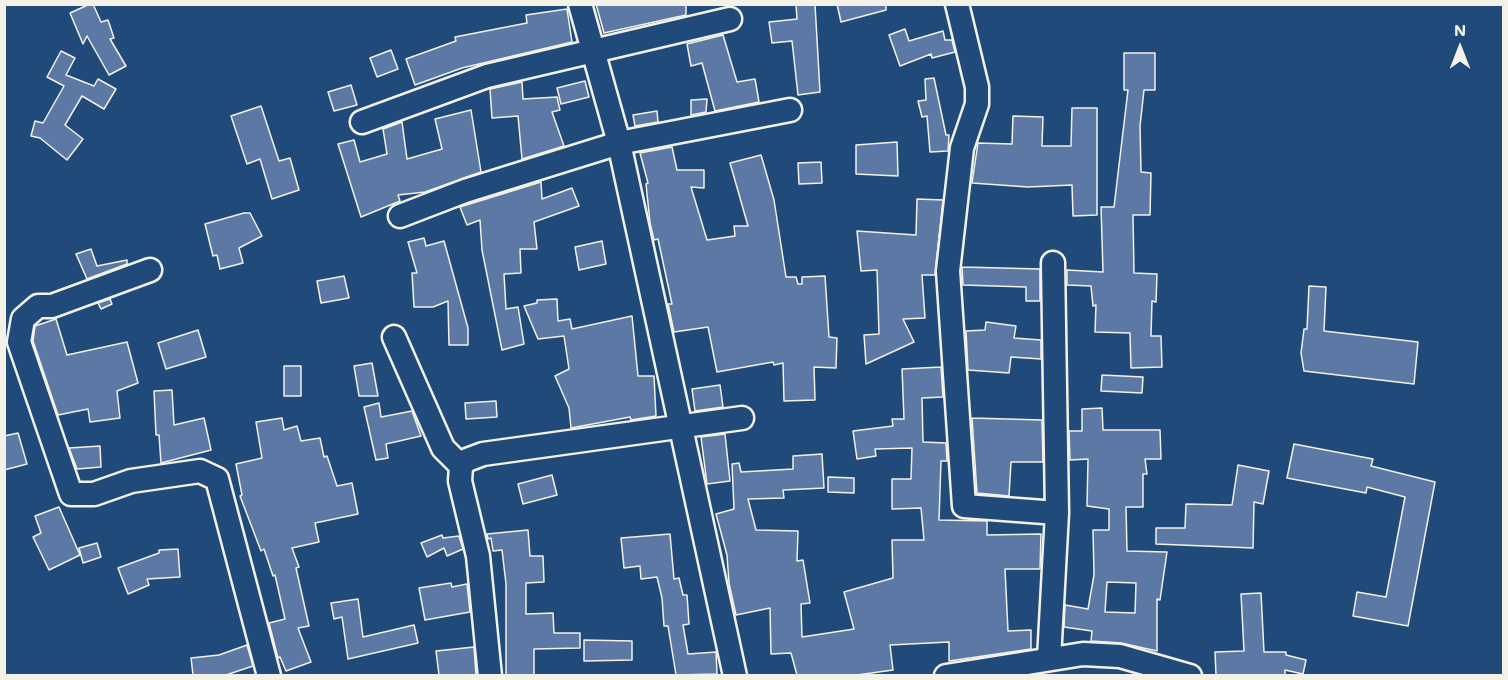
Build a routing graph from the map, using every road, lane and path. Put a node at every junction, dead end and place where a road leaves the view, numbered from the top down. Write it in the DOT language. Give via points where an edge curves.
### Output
graph roads {
  1 [pos="580,4"];
  2 [pos="957,4"];
  3 [pos="730,19"];
  4 [pos="593,51"];
  5 [pos="790,110"];
  6 [pos="362,122"];
  7 [pos="619,143"];
  8 [pos="400,216"];
  9 [pos="1053,263"];
  10 [pos="150,270"];
  11 [pos="394,337"];
  12 [pos="742,418"];
  13 [pos="681,427"];
  14 [pos="462,466"];
  15 [pos="1057,513"];
  16 [pos="1049,659"];
  17 [pos="992,672"];
  18 [pos="269,675"];
  19 [pos="490,675"];
  20 [pos="735,675"];
  21 [pos="946,675"];
  22 [pos="1190,675"];
  1 -- 4 [label="street"];
  2 -- 15 [label="street" via="977,87 977,104 962,148 948,271 963,506"];
  3 -- 4 [label="street"];
  4 -- 6 [label="street" via="487,76"];
  4 -- 7 [label="street"];
  5 -- 7 [label="street"];
  7 -- 8 [label="street" via="465,191"];
  7 -- 13 [label="street"];
  9 -- 15 [label="street"];
  10 -- 18 [label="street" via="52,306 38,306 23,318 20,342 71,494 94,494 131,481 200,471 217,479"];
  11 -- 14 [label="street" via="442,448"];
  12 -- 13 [label="street"];
  13 -- 14 [label="street" via="483,454"];
  13 -- 20 [label="street"];
  14 -- 19 [label="street" via="460,481 478,556"];
  15 -- 16 [label="street"];
  16 -- 17 [label="street"];
  16 -- 22 [label="street" via="1083,654 1120,656"];
  17 -- 21 [label="street"];
}
